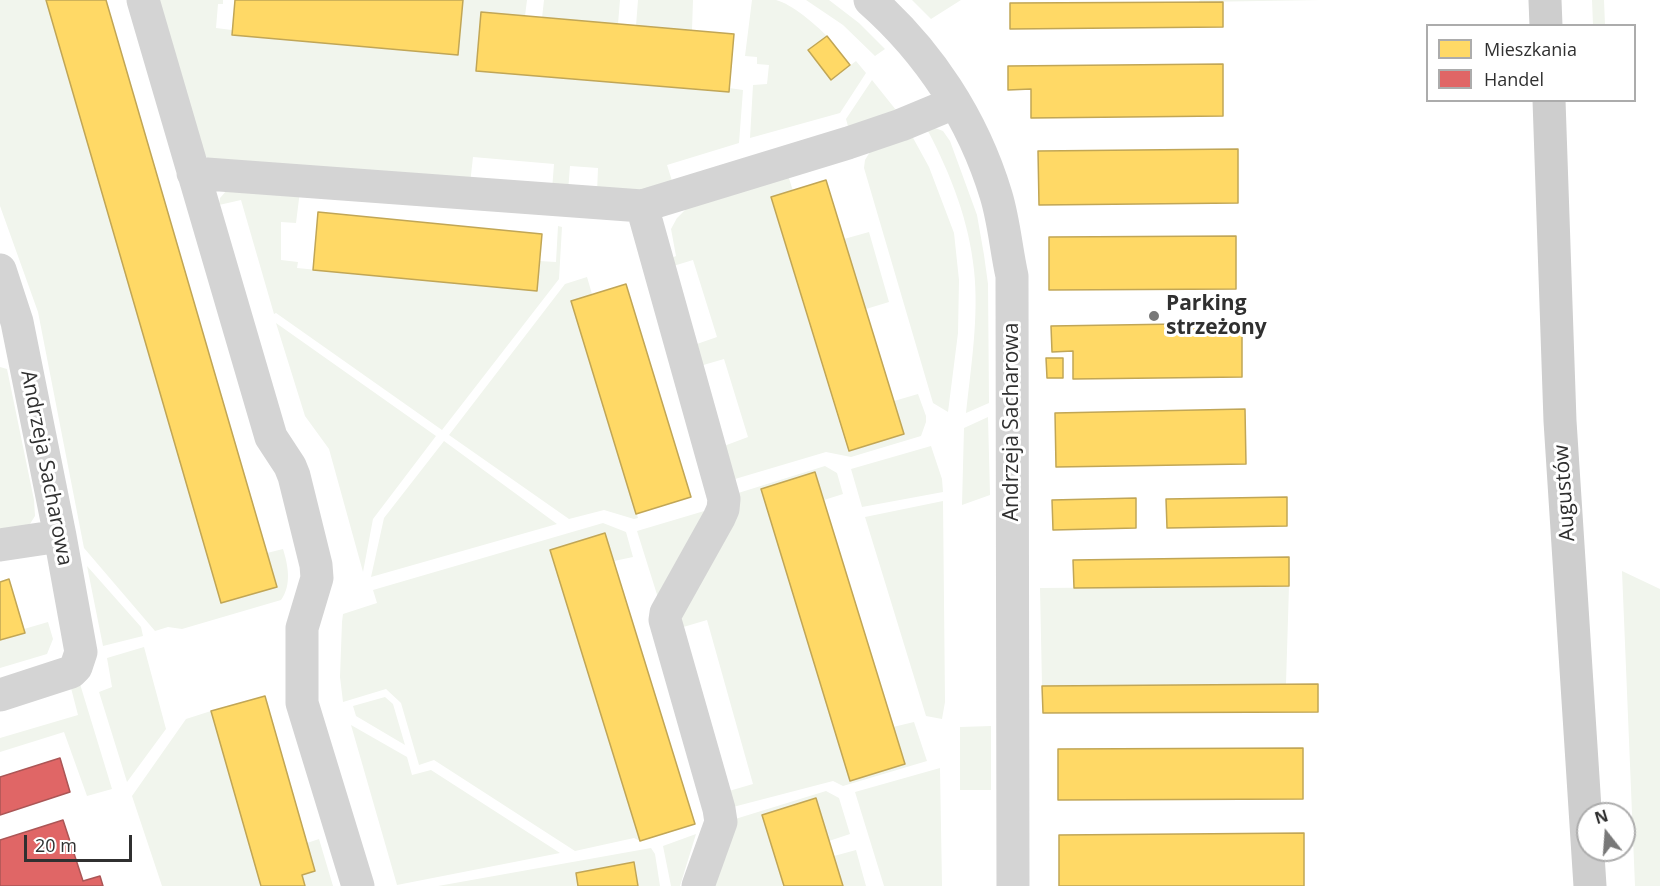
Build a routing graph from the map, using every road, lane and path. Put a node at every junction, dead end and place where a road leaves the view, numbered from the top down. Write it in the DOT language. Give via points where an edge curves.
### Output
graph roads {
  1 [pos="143,0"];
  2 [pos="870,0"];
  3 [pos="1545,0"];
  4 [pos="1546,24"];
  5 [pos="1549,102"];
  6 [pos="954,103"];
  7 [pos="193,173"];
  8 [pos="642,206"];
  9 [pos="0,270"];
  10 [pos="60,536"];
  11 [pos="0,545"];
  12 [pos="0,695"];
  13 [pos="358,886"];
  14 [pos="698,886"];
  15 [pos="1013,886"];
  16 [pos="1590,886"];
  1 -- 7 [label="street"];
  2 -- 6 [label="street, Andrzeja Sacharowa" via="913,42"];
  3 -- 4 [label="street"];
  5 -- 16 [label="street, Augustów" via="1560,421"];
  6 -- 8 [label="street" via="859,139"];
  6 -- 15 [label="street, Andrzeja Sacharowa" via="977,144 996,196 1012,276"];
  7 -- 8 [label="street"];
  7 -- 13 [label="street" via="271,437 294,476 316,565 317,578 302,628 302,703"];
  8 -- 14 [label="street" via="724,499 719,518 665,620 721,822"];
  9 -- 10 [label="street, Andrzeja Sacharowa" via="17,322"];
  10 -- 11 [label="street"];
  10 -- 12 [label="street, Andrzeja Sacharowa" via="81,652 76,667 64,676"];
}
